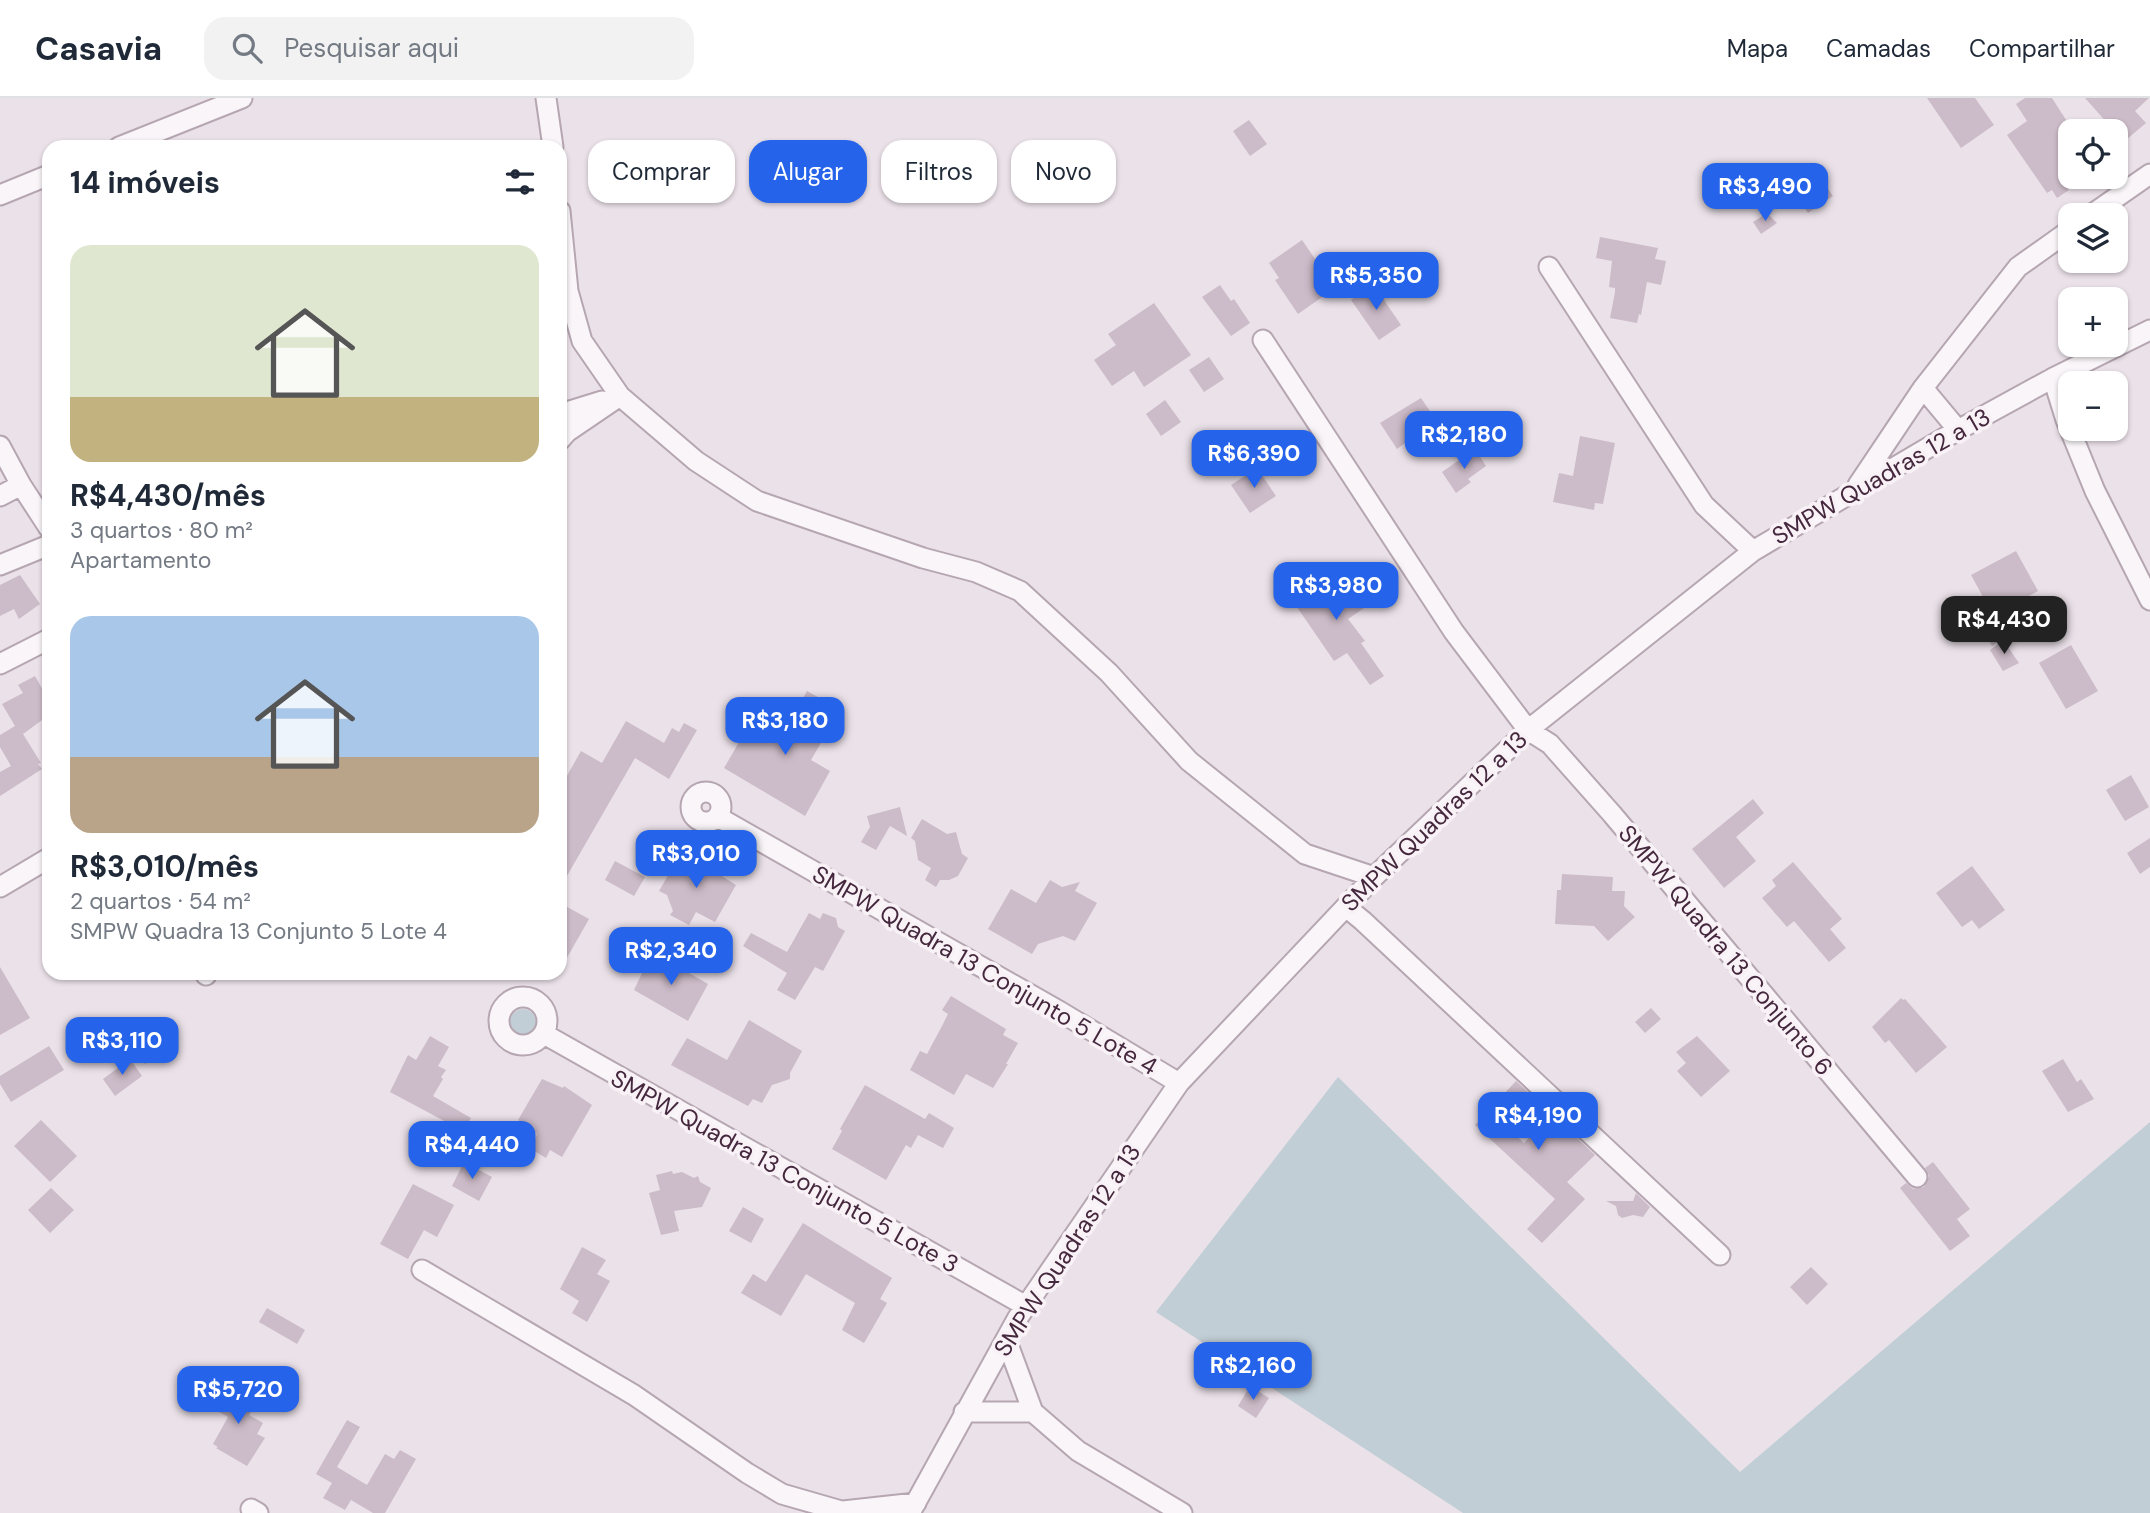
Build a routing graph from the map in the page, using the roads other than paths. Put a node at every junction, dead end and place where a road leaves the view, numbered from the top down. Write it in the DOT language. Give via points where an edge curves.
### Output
graph roads {
  1 [pos="242,98"];
  2 [pos="545,98"];
  3 [pos="137,140"];
  4 [pos="553,140"];
  5 [pos="2150,174"];
  6 [pos="42,178"];
  7 [pos="0,195"];
  8 [pos="2108,203"];
  9 [pos="2058,239"];
  10 [pos="1549,267"];
  11 [pos="567,281"];
  12 [pos="2150,330"];
  13 [pos="1263,340"];
  14 [pos="2053,378"];
  15 [pos="1923,388"];
  16 [pos="620,396"];
  17 [pos="567,412"];
  18 [pos="1958,430"];
  19 [pos="567,432"];
  20 [pos="0,446"];
  21 [pos="21,485"];
  22 [pos="1852,494"];
  23 [pos="0,496"];
  24 [pos="42,517"];
  25 [pos="42,548"];
  26 [pos="1753,551"];
  27 [pos="0,565"];
  28 [pos="2150,600"];
  29 [pos="42,643"];
  30 [pos="0,664"];
  31 [pos="1528,730"];
  32 [pos="718,817"];
  33 [pos="42,862"];
  34 [pos="1374,877"];
  35 [pos="0,887"];
  36 [pos="1346,907"];
  37 [pos="544,1034"];
  38 [pos="1179,1083"];
  39 [pos="1917,1177"];
  40 [pos="1720,1255"];
  41 [pos="422,1270"];
  42 [pos="1026,1306"];
  43 [pos="1006,1339"];
  44 [pos="964,1412"];
  45 [pos="1033,1412"];
  46 [pos="913,1508"];
  47 [pos="845,1512"];
  48 [pos="1182,1513"];
  1 -- 3 [label="street"];
  2 -- 4 [label="street"];
  5 -- 8 [label="street"];
  6 -- 7 [label="street"];
  9 -- 15 [label="street" via="2018,267"];
  10 -- 26 [label="street" via="1704,505"];
  11 -- 16 [label="street" via="582,341"];
  12 -- 14 [label="street, SMPW Quadras 12 a 13"];
  13 -- 31 [label="street, SMPW Quadra 13 Conjunto 6" via="1454,632"];
  14 -- 18 [label="street, SMPW Quadras 12 a 13"];
  14 -- 28 [label="street" via="2095,491"];
  15 -- 18 [label="street"];
  15 -- 22 [label="street"];
  16 -- 17 [label="street"];
  16 -- 19 [label="street"];
  16 -- 34 [label="street" via="695,461 757,501 976,572 1020,591 1109,673 1189,761 1305,854"];
  18 -- 22 [label="street, SMPW Quadras 12 a 13"];
  20 -- 21 [label="street"];
  21 -- 23 [label="street"];
  21 -- 24 [label="street"];
  22 -- 26 [label="street, SMPW Quadras 12 a 13"];
  25 -- 27 [label="street"];
  26 -- 31 [label="street, SMPW Quadras 12 a 13"];
  29 -- 30 [label="street"];
  31 -- 34 [label="street, SMPW Quadras 12 a 13"];
  31 -- 39 [label="street, SMPW Quadra 13 Conjunto 6" via="1550,744 1612,814"];
  32 -- 38 [label="street, SMPW Quadra 13 Conjunto 5 Lote 4"];
  33 -- 35 [label="street"];
  34 -- 36 [label="street, SMPW Quadras 12 a 13"];
  36 -- 38 [label="street, SMPW Quadras 12 a 13"];
  36 -- 40 [label="street"];
  37 -- 42 [label="street, SMPW Quadra 13 Conjunto 5 Lote 3"];
  38 -- 42 [label="street, SMPW Quadras 12 a 13"];
  41 -- 47 [label="street" via="634,1395 782,1494"];
  42 -- 43 [label="street, SMPW Quadras 12 a 13"];
  43 -- 44 [label="street, SMPW Quadras 12 a 13"];
  43 -- 45 [label="street"];
  44 -- 45 [label="street"];
  44 -- 46 [label="street, SMPW Quadras 12 a 13"];
  45 -- 48 [label="street" via="1079,1451"];
  46 -- 47 [label="street"];
}
